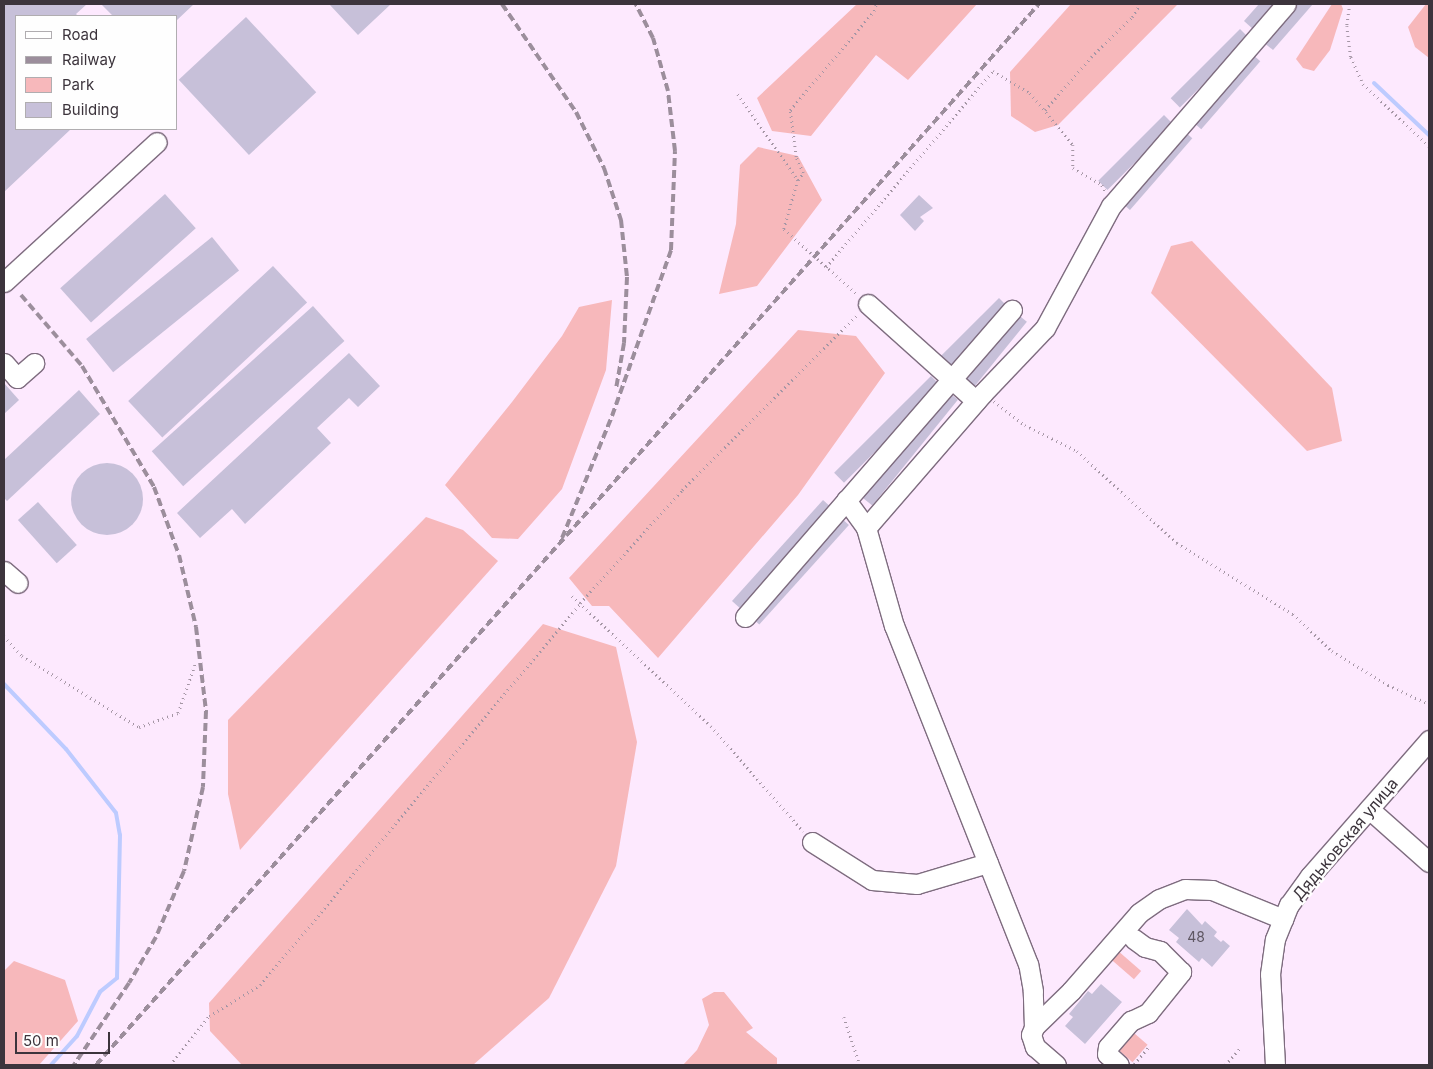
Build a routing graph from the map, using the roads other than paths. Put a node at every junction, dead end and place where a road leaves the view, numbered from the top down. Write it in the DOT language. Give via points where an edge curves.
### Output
graph roads {
  1 [pos="1286,4"];
  2 [pos="157,142"];
  3 [pos="4,282"];
  4 [pos="868,304"];
  5 [pos="1012,310"];
  6 [pos="4,363"];
  7 [pos="34,363"];
  8 [pos="952,379"];
  9 [pos="980,397"];
  10 [pos="846,500"];
  11 [pos="866,528"];
  12 [pos="745,617"];
  13 [pos="1429,740"];
  14 [pos="1369,809"];
  15 [pos="812,842"];
  16 [pos="1429,861"];
  17 [pos="988,863"];
  18 [pos="1283,919"];
  19 [pos="1134,939"];
  20 [pos="1034,1027"];
  21 [pos="1056,1065"];
  22 [pos="1119,1065"];
  23 [pos="1275,1065"];
  1 -- 9 [label="street" via="1111,206 1046,328"];
  2 -- 3 [label="street"];
  4 -- 8 [label="street"];
  5 -- 8 [label="street"];
  6 -- 7 [label="street" via="18,378"];
  8 -- 9 [label="street"];
  8 -- 10 [label="street"];
  9 -- 11 [label="street"];
  10 -- 11 [label="street"];
  10 -- 12 [label="street"];
  11 -- 17 [label="street" via="894,626"];
  13 -- 14 [label="street, Дядьковская улица"];
  14 -- 16 [label="street"];
  14 -- 18 [label="street, Дядьковская улица" via="1310,876"];
  15 -- 17 [label="street" via="872,880 917,884"];
  17 -- 20 [label="street" via="1028,964"];
  18 -- 20 [label="street" via="1212,890 1185,890 1159,899 1139,913 1071,991"];
  18 -- 23 [label="street, Дядьковская улица" via="1275,939 1270,974"];
  19 -- 22 [label="street" via="1145,948 1160,951 1181,972 1148,1013 1130,1021 1108,1047 1107,1054"];
  20 -- 21 [label="street" via="1031,1035 1035,1047"];
}
